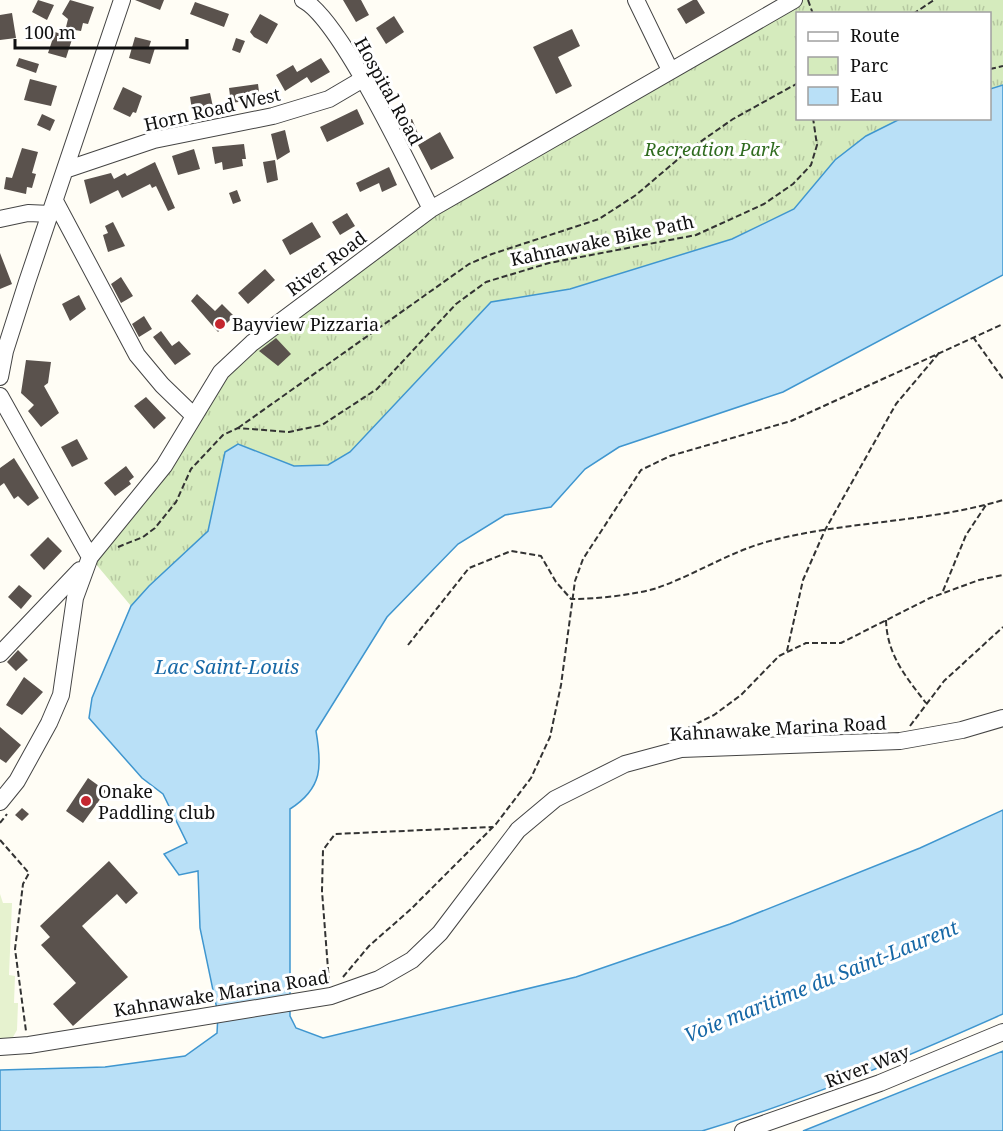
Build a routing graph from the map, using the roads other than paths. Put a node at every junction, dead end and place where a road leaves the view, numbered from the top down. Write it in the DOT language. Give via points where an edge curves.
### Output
graph roads {
  1 [pos="122,0"];
  2 [pos="303,0"];
  3 [pos="636,0"];
  4 [pos="794,0"];
  5 [pos="670,70"];
  6 [pos="363,79"];
  7 [pos="65,170"];
  8 [pos="53,207"];
  9 [pos="431,209"];
  10 [pos="0,219"];
  11 [pos="0,377"];
  12 [pos="0,396"];
  13 [pos="194,416"];
  14 [pos="90,557"];
  15 [pos="0,654"];
  16 [pos="1003,718"];
  17 [pos="0,802"];
  18 [pos="1003,1032"];
  19 [pos="0,1047"];
  20 [pos="743,1131"];
  1 -- 7 [label="street"];
  2 -- 6 [label="street, Hospital Road" via="321,15"];
  3 -- 5 [label="street"];
  4 -- 5 [label="street, River Road"];
  5 -- 9 [label="street, River Road"];
  6 -- 7 [label="street, Horn Road West" via="329,99 273,116 154,140"];
  6 -- 9 [label="street, Hospital Road"];
  7 -- 8 [label="street"];
  8 -- 10 [label="street"];
  8 -- 11 [label="street" via="8,341"];
  8 -- 13 [label="street" via="137,354"];
  9 -- 13 [label="street, River Road" via="252,342 221,372"];
  12 -- 14 [label="street"];
  13 -- 14 [label="street, River Road" via="164,466"];
  14 -- 15 [label="street"];
  14 -- 17 [label="street, River Road" via="75,598 61,695 17,781"];
  16 -- 19 [label="street, Kahnawake Marina Road" via="900,741 681,749 625,764 555,799 518,830 440,933 412,960 378,979 331,996"];
  18 -- 20 [label="street, River Way" via="880,1083"];
}
